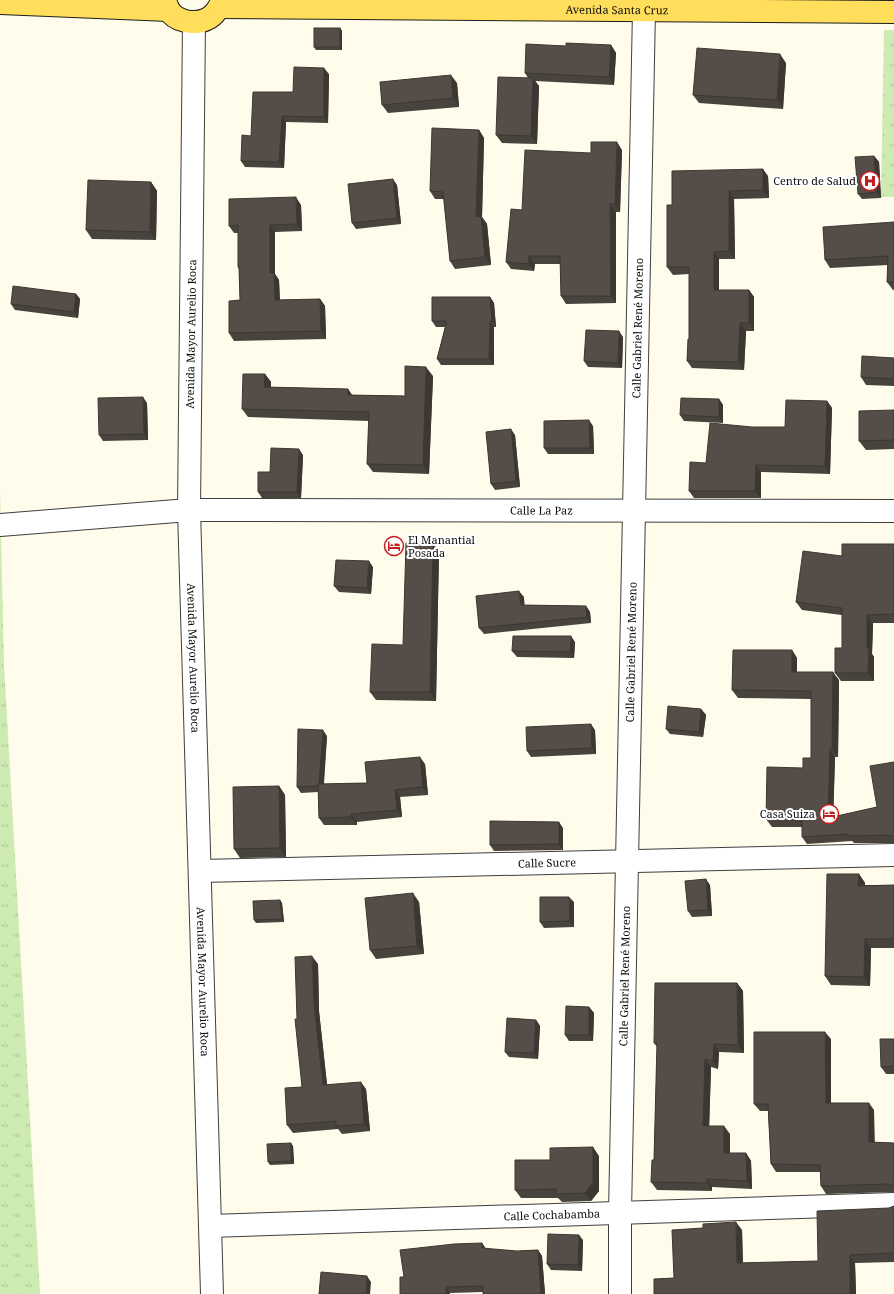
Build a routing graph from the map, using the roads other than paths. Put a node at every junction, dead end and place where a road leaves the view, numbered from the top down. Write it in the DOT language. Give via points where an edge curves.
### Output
graph roads {
  1 [pos="0,3"];
  2 [pos="221,4"];
  3 [pos="167,5"];
  4 [pos="644,10"];
  5 [pos="894,12"];
  6 [pos="194,22"];
  7 [pos="189,510"];
  8 [pos="634,510"];
  9 [pos="894,511"];
  10 [pos="0,525"];
  11 [pos="894,855"];
  12 [pos="627,861"];
  13 [pos="200,871"];
  14 [pos="894,1204"];
  15 [pos="620,1213"];
  16 [pos="210,1226"];
  17 [pos="212,1294"];
  18 [pos="620,1294"];
  1 -- 3 [label="main road"];
  2 -- 4 [label="main road, Avenida Santa Cruz"];
  2 -- 6 [label="main road, Avenida Santa Cruz" via="208,19"];
  3 -- 6 [label="main road" via="178,19"];
  4 -- 5 [label="main road, Avenida Santa Cruz"];
  4 -- 8 [label="street, Calle Gabriel René Moreno"];
  6 -- 7 [label="street, Avenida Mayor Aurelio Roca"];
  7 -- 8 [label="street, Calle La Paz"];
  7 -- 10 [label="street, Calle La Paz"];
  7 -- 13 [label="street, Avenida Mayor Aurelio Roca"];
  8 -- 9 [label="street, Calle La Paz"];
  8 -- 12 [label="street, Calle Gabriel René Moreno"];
  11 -- 12 [label="street, Calle Sucre"];
  12 -- 13 [label="street, Calle Sucre"];
  12 -- 15 [label="street, Calle Gabriel René Moreno"];
  13 -- 16 [label="street, Avenida Mayor Aurelio Roca"];
  14 -- 15 [label="street, Calle Cochabamba"];
  15 -- 16 [label="street, Calle Cochabamba"];
  15 -- 18 [label="street, Calle Gabriel René Moreno"];
  16 -- 17 [label="street, Avenida Mayor Aurelio Roca"];
}
